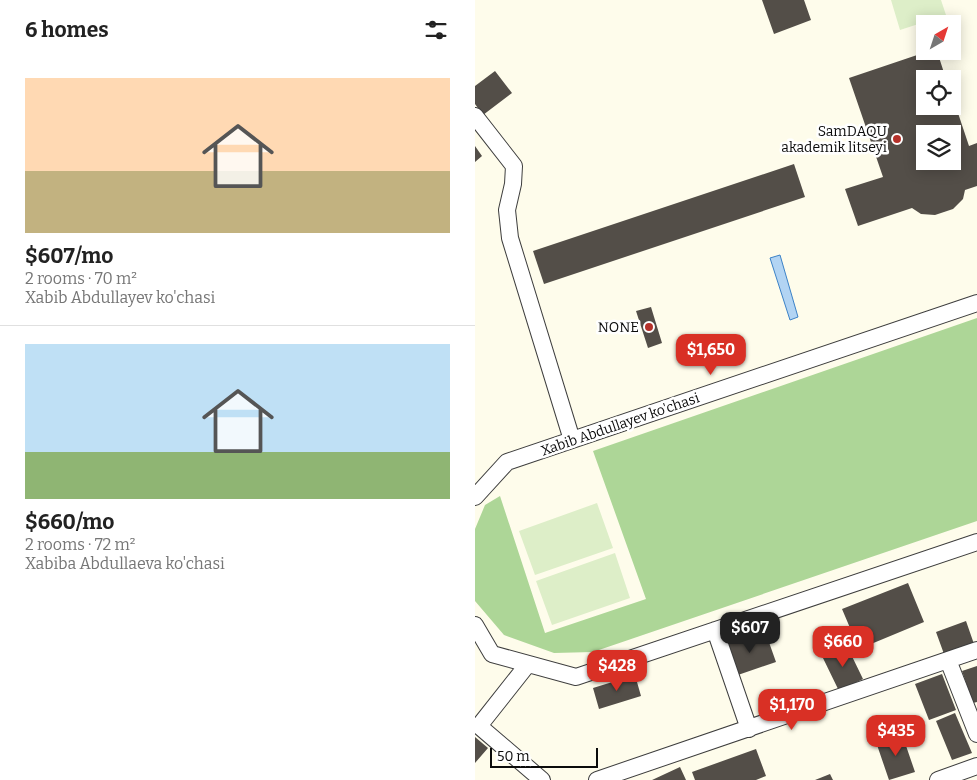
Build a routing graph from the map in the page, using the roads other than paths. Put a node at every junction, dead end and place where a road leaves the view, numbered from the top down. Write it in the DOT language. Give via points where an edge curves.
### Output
graph roads {
  1 [pos="475,116"];
  2 [pos="977,303"];
  3 [pos="572,440"];
  4 [pos="481,483"];
  5 [pos="475,497"];
  6 [pos="977,542"];
  7 [pos="475,625"];
  8 [pos="715,630"];
  9 [pos="977,650"];
  10 [pos="948,660"];
  11 [pos="528,664"];
  12 [pos="477,724"];
  13 [pos="749,729"];
  14 [pos="977,734"];
  15 [pos="977,766"];
  16 [pos="542,780"];
  17 [pos="597,780"];
  18 [pos="938,780"];
  1 -- 3 [label="street" via="514,166 507,210 510,238"];
  2 -- 3 [label="street, Xabib Abdullayev ko'chasi"];
  3 -- 4 [label="street, Xabib Abdullayev ko'chasi" via="507,462"];
  4 -- 5 [label="street, Xabib Abdullayev ko'chasi"];
  6 -- 8 [label="street"];
  7 -- 11 [label="street" via="492,654"];
  8 -- 11 [label="street" via="576,677"];
  8 -- 13 [label="street"];
  9 -- 10 [label="street"];
  10 -- 13 [label="street"];
  10 -- 14 [label="street"];
  11 -- 12 [label="street"];
  12 -- 16 [label="street"];
  13 -- 17 [label="street"];
  15 -- 18 [label="street"];
}
